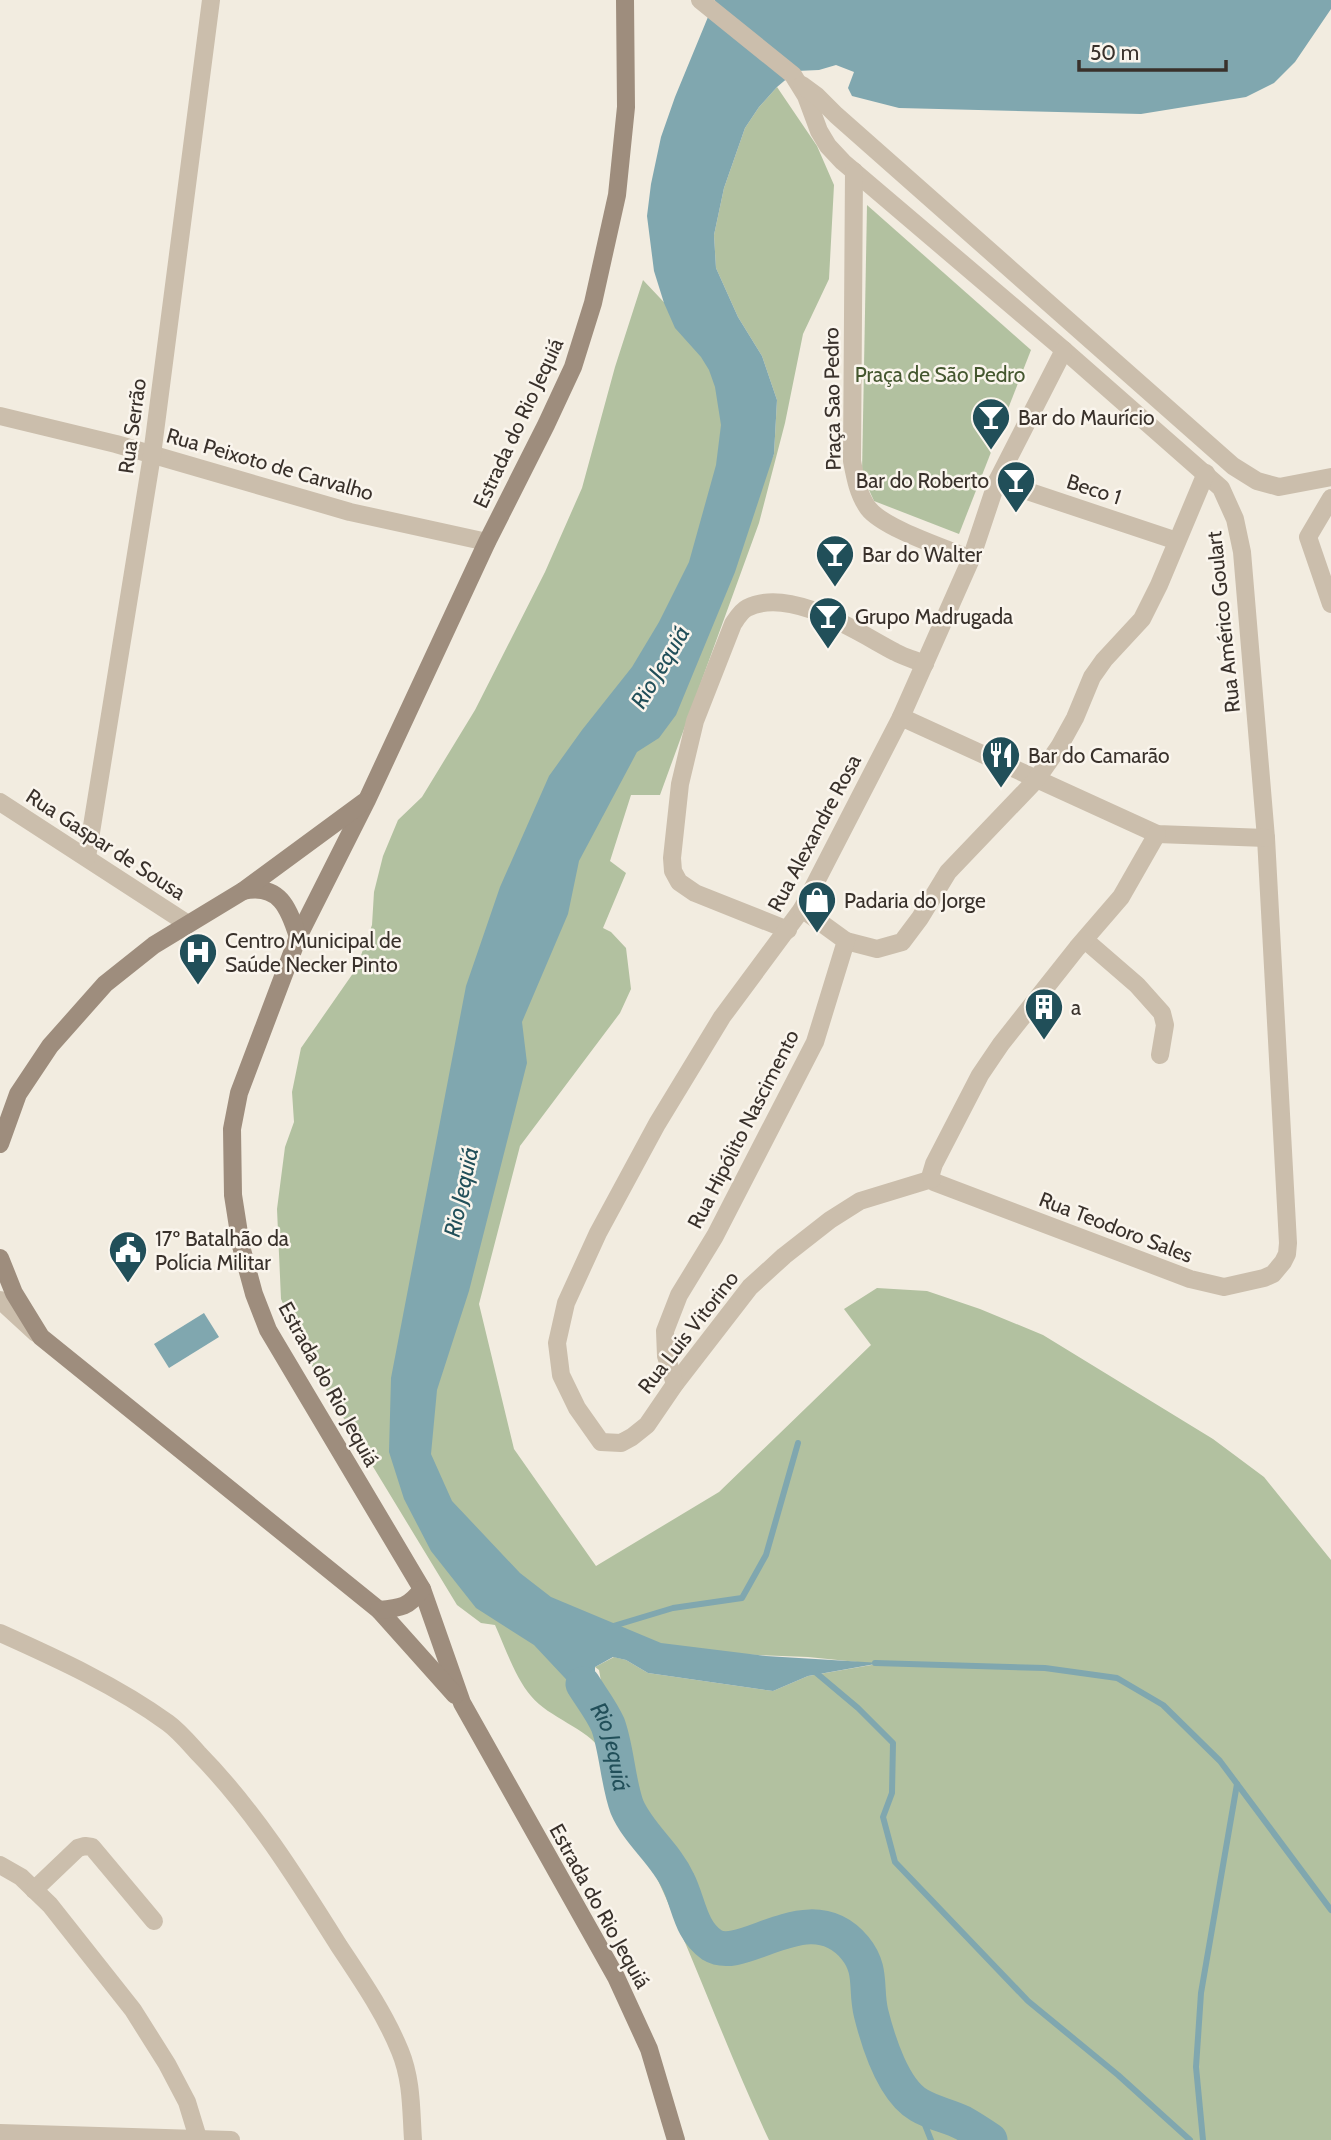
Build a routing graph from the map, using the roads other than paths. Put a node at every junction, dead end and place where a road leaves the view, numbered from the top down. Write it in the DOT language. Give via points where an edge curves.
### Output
graph roads {
  1 [pos="211,0"];
  2 [pos="625,0"];
  3 [pos="700,0"];
  4 [pos="796,79"];
  5 [pos="854,171"];
  6 [pos="1064,350"];
  7 [pos="0,416"];
  8 [pos="152,454"];
  9 [pos="1206,473"];
  10 [pos="1331,477"];
  11 [pos="998,481"];
  12 [pos="1331,498"];
  13 [pos="1177,541"];
  14 [pos="487,542"];
  15 [pos="971,559"];
  16 [pos="1331,604"];
  17 [pos="925,664"];
  18 [pos="901,717"];
  19 [pos="1036,780"];
  20 [pos="367,800"];
  21 [pos="0,802"];
  22 [pos="1157,834"];
  23 [pos="1266,838"];
  24 [pos="87,857"];
  25 [pos="243,891"];
  26 [pos="802,909"];
  27 [pos="188,924"];
  28 [pos="788,929"];
  29 [pos="298,937"];
  30 [pos="1086,940"];
  31 [pos="846,941"];
  32 [pos="1160,1055"];
  33 [pos="0,1143"];
  34 [pos="932,1179"];
  35 [pos="0,1258"];
  36 [pos="1283,1262"];
  37 [pos="0,1300"];
  38 [pos="41,1337"];
  39 [pos="675,1384"];
  40 [pos="593,1433"];
  41 [pos="422,1589"];
  42 [pos="380,1610"];
  43 [pos="0,1633"];
  44 [pos="462,1703"];
  45 [pos="0,1865"];
  46 [pos="34,1889"];
  47 [pos="154,1921"];
  48 [pos="0,2133"];
  49 [pos="198,2138"];
  50 [pos="231,2140"];
  51 [pos="413,2140"];
  52 [pos="676,2140"];
  1 -- 8 [label="street, Rua Serrão"];
  2 -- 14 [label="main road, Estrada do Rio Jequiá" via="625,130 617,195 593,303 573,367"];
  3 -- 4 [label="street, Rua Américo Goulart"];
  4 -- 5 [label="street, Rua Américo Goulart" via="828,146"];
  4 -- 10 [label="street" via="1233,466 1257,481 1279,487"];
  5 -- 6 [label="street, Rua Américo Goulart"];
  5 -- 15 [label="street, Praça Sao Pedro" via="852,461 857,486 869,510 888,524"];
  6 -- 9 [label="street, Rua Américo Goulart"];
  6 -- 11 [label="street, Rua Alexandre Rosa"];
  7 -- 8 [label="street, Rua Peixoto de Carvalho"];
  8 -- 14 [label="street, Rua Peixoto de Carvalho" via="349,512"];
  8 -- 24 [label="street, Rua Serrão"];
  9 -- 13 [label="street"];
  9 -- 23 [label="street, Rua Américo Goulart" via="1222,488 1242,552"];
  11 -- 13 [label="street, Beco 1"];
  11 -- 15 [label="street, Rua Alexandre Rosa"];
  12 -- 16 [label="street" via="1308,537"];
  13 -- 19 [label="street" via="1142,619 1092,677 1069,728"];
  14 -- 20 [label="main road, Estrada do Rio Jequiá"];
  15 -- 17 [label="street, Rua Alexandre Rosa"];
  17 -- 18 [label="street, Rua Alexandre Rosa"];
  17 -- 28 [label="street" via="824,614 787,604 755,605 733,624 695,721 680,784 673,871 679,882 695,893"];
  18 -- 19 [label="street"];
  18 -- 26 [label="street, Rua Alexandre Rosa"];
  19 -- 22 [label="street"];
  19 -- 31 [label="street" via="948,872 902,942 877,949"];
  20 -- 25 [label="main road, Estrada do Rio Jequiá"];
  20 -- 29 [label="main road, Estrada do Rio Jequiá"];
  21 -- 24 [label="street, Rua Gaspar de Sousa"];
  22 -- 23 [label="street"];
  22 -- 30 [label="street" via="1121,897"];
  23 -- 36 [label="street, Rua Américo Goulart" via="1288,1243"];
  24 -- 27 [label="street, Rua Gaspar de Sousa"];
  25 -- 27 [label="main road, Estrada do Rio Jequiá"];
  25 -- 29 [label="main road" via="267,892 282,900"];
  26 -- 28 [label="street, Rua Alexandre Rosa"];
  26 -- 31 [label="street"];
  27 -- 33 [label="main road, Estrada do Rio Jequiá" via="105,984 71,1021 18,1094"];
  28 -- 40 [label="street, Rua Alexandre Rosa" via="722,1017 657,1124 598,1233 564,1309 557,1343 561,1376"];
  29 -- 41 [label="main road, Estrada do Rio Jequiá" via="239,1093 231,1167 241,1246 268,1330"];
  30 -- 32 [label="street" via="1162,1013 1165,1025"];
  30 -- 34 [label="street" via="980,1074 934,1164"];
  31 -- 39 [label="street, Rua Hipólito Nascimento" via="815,1042 715,1236 679,1295 665,1331 666,1356"];
  34 -- 36 [label="street, Rua Teodoro Sales" via="1190,1279 1224,1287 1264,1278"];
  34 -- 39 [label="street, Rua Luis Vitorino" via="860,1201 784,1256 750,1287"];
  35 -- 38 [label="main road, Estrada do Rio Jequiá" via="14,1293"];
  37 -- 38 [label="street"];
  38 -- 42 [label="main road, Estrada do Rio Jequiá"];
  39 -- 40 [label="street, Rua Luis Vitorino" via="647,1425 632,1437 610,1443 601,1442"];
  41 -- 42 [label="main road" via="406,1606"];
  41 -- 44 [label="main road, Estrada do Rio Jequiá"];
  42 -- 44 [label="main road, Estrada do Rio Jequiá"];
  43 -- 51 [label="street" via="54,1657 170,1724 217,1772 310,1900 383,2018 409,2078"];
  44 -- 52 [label="main road, Estrada do Rio Jequiá" via="616,1977 649,2049"];
  45 -- 46 [label="street"];
  46 -- 47 [label="street" via="78,1848 92,1847"];
  46 -- 49 [label="street" via="132,2010 187,2102"];
  48 -- 49 [label="street"];
  49 -- 50 [label="street"];
}
